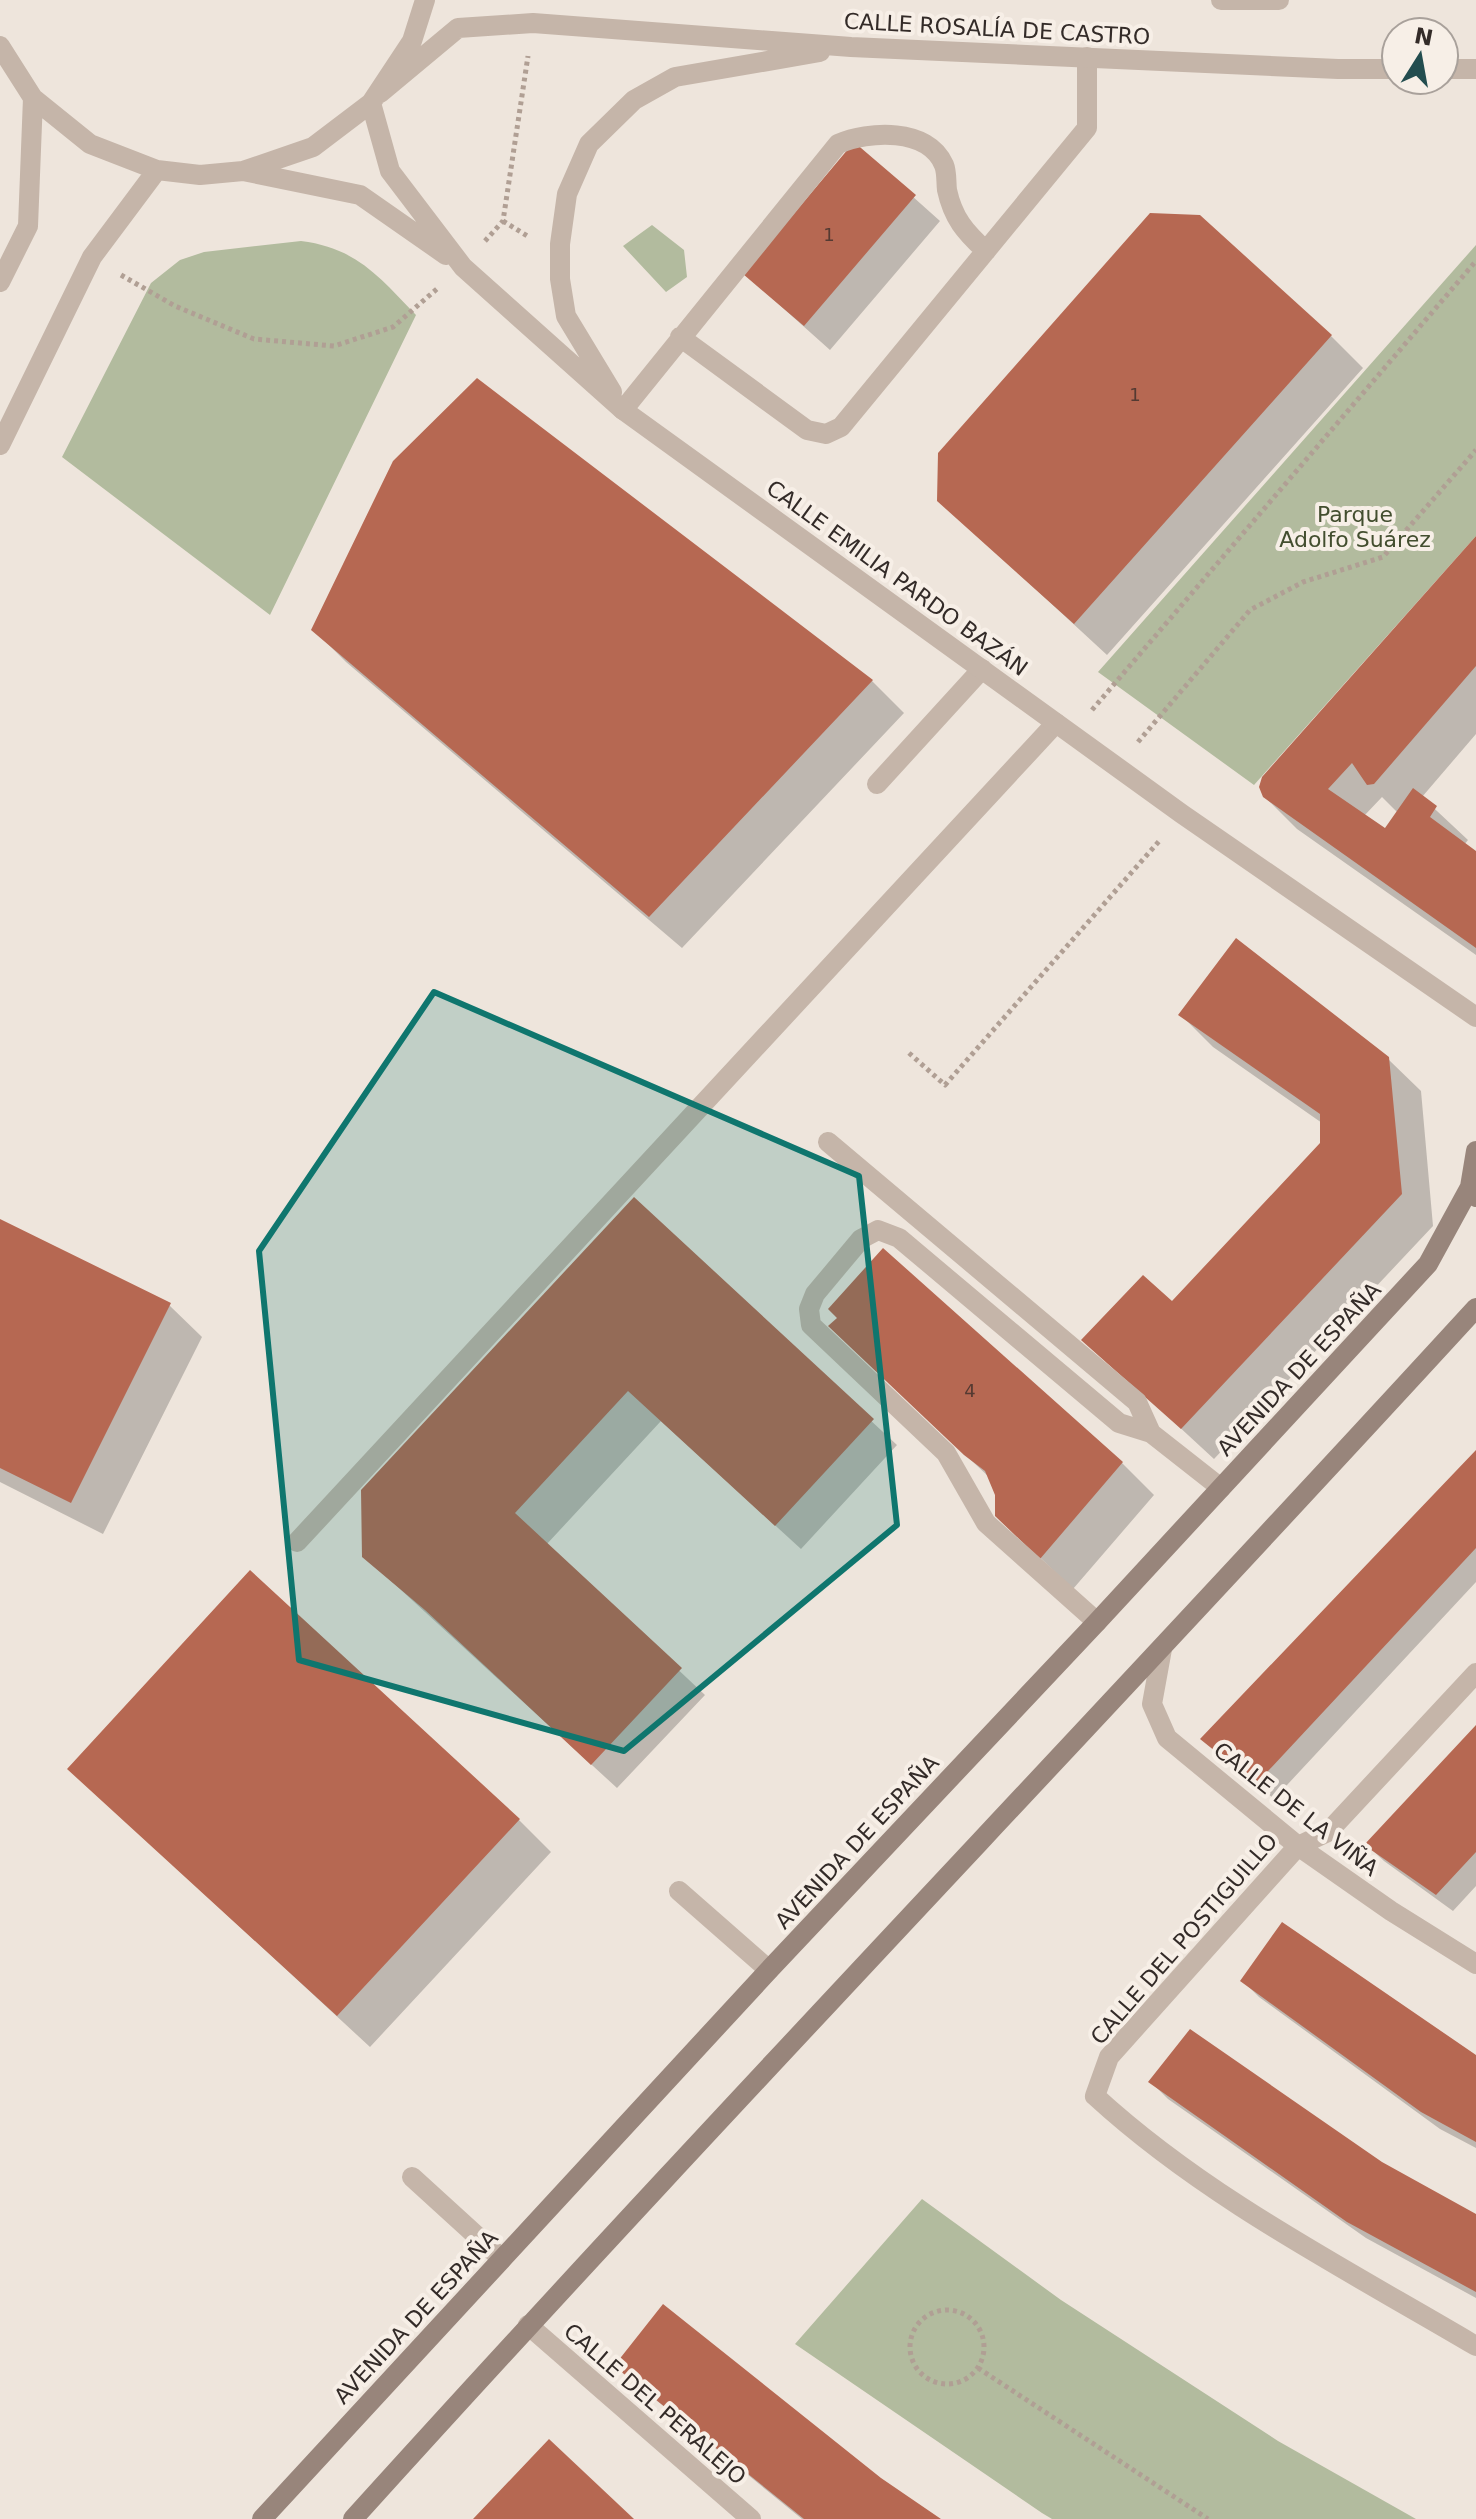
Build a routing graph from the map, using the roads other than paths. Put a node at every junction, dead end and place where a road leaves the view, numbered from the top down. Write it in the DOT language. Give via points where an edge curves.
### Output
graph roads {
  1 [pos="425,0"];
  2 [pos="1221,0"];
  3 [pos="1234,0"];
  4 [pos="1279,0"];
  5 [pos="0,46"];
  6 [pos="851,47"];
  7 [pos="1087,57"];
  8 [pos="1380,69"];
  9 [pos="33,98"];
  10 [pos="376,98"];
  11 [pos="157,170"];
  12 [pos="243,171"];
  13 [pos="986,251"];
  14 [pos="463,267"];
  15 [pos="0,282"];
  16 [pos="680,337"];
  17 [pos="623,410"];
  18 [pos="0,445"];
  19 [pos="982,669"];
  20 [pos="1064,728"];
  21 [pos="877,784"];
  22 [pos="1476,1017"];
  23 [pos="828,1142"];
  24 [pos="1476,1151"];
  25 [pos="1473,1192"];
  26 [pos="1476,1308"];
  27 [pos="1151,1433"];
  28 [pos="1221,1488"];
  29 [pos="297,1542"];
  30 [pos="1097,1622"];
  31 [pos="1162,1649"];
  32 [pos="1476,1673"];
  33 [pos="1298,1846"];
  34 [pos="679,1891"];
  35 [pos="1476,1964"];
  36 [pos="769,1970"];
  37 [pos="412,2177"];
  38 [pos="502,2259"];
  39 [pos="528,2325"];
  40 [pos="1476,2346"];
  41 [pos="262,2519"];
  42 [pos="353,2519"];
  43 [pos="751,2519"];
  1 -- 10 [label="street" via="412,41"];
  2 -- 3 [label="street"];
  3 -- 4 [label="street"];
  5 -- 9 [label="street"];
  6 -- 7 [label="street, CALLE ROSALÍA DE CASTRO"];
  6 -- 10 [label="street, CALLE ROSALÍA DE CASTRO" via="533,23 458,28"];
  6 -- 17 [label="street" via="675,77 634,100 589,144 567,194 560,279 566,316"];
  7 -- 8 [label="street, CALLE ROSALÍA DE CASTRO"];
  7 -- 13 [label="street" via="1087,128"];
  9 -- 11 [label="street" via="90,144"];
  9 -- 15 [label="street" via="28,226"];
  10 -- 12 [label="street, CALLE ROSALÍA DE CASTRO" via="313,147"];
  10 -- 14 [label="street, CALLE EMILIA PARDO BAZÁN" via="390,171"];
  11 -- 12 [label="street" via="200,175"];
  11 -- 18 [label="street" via="92,257"];
  12 -- 14 [label="street" via="360,195"];
  13 -- 16 [label="street" via="841,427 826,434 807,430"];
  13 -- 16 [label="street" via="961,229 952,212 944,165 930,146 879,133 856,136 838,144"];
  14 -- 17 [label="street, CALLE EMILIA PARDO BAZÁN"];
  16 -- 17 [label="street"];
  17 -- 19 [label="street, CALLE EMILIA PARDO BAZÁN"];
  19 -- 20 [label="street, CALLE EMILIA PARDO BAZÁN"];
  19 -- 21 [label="street"];
  20 -- 22 [label="street, CALLE EMILIA PARDO BAZÁN"];
  20 -- 29 [label="street"];
  23 -- 27 [label="street" via="1137,1402"];
  24 -- 25 [label="street, AVENIDA DE ESPAÑA"];
  25 -- 28 [label="street, AVENIDA DE ESPAÑA" via="1428,1264"];
  26 -- 31 [label="street"];
  27 -- 28 [label="street"];
  27 -- 30 [label="street" via="1119,1423 899,1238 878,1230 861,1239 815,1294 809,1309 811,1325 946,1453 986,1523"];
  28 -- 30 [label="street, AVENIDA DE ESPAÑA"];
  30 -- 36 [label="street, AVENIDA DE ESPAÑA"];
  31 -- 33 [label="street, CALLE DE LA VIÑA" via="1152,1704 1167,1738"];
  31 -- 39 [label="street"];
  32 -- 33 [label="street, CALLE DEL POSTIGUILLO" via="1328,1832"];
  33 -- 35 [label="street, CALLE DE LA VIÑA"];
  33 -- 40 [label="street, CALLE DEL POSTIGUILLO" via="1109,2057 1095,2096 1136,2133 1270,2225"];
  34 -- 36 [label="street"];
  36 -- 38 [label="street, AVENIDA DE ESPAÑA"];
  37 -- 38 [label="street"];
  38 -- 41 [label="street, AVENIDA DE ESPAÑA"];
  39 -- 42 [label="street"];
  39 -- 43 [label="street, CALLE DEL PERALEJO"];
}
